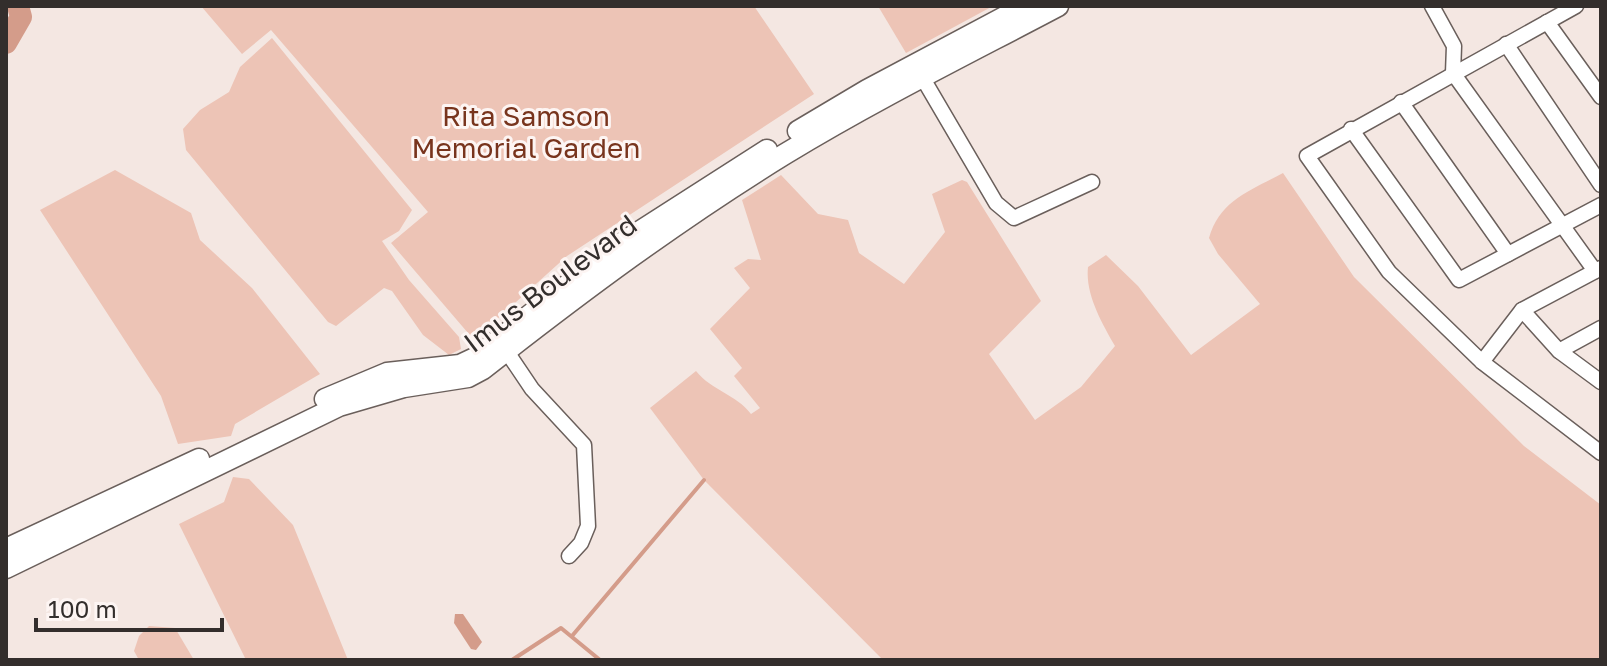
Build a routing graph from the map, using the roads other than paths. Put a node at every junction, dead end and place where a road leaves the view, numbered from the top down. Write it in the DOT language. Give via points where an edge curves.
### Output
graph roads {
  1 [pos="1025,6"];
  2 [pos="1058,6"];
  3 [pos="1432,6"];
  4 [pos="1576,6"];
  5 [pos="1547,22"];
  6 [pos="1506,44"];
  7 [pos="919,71"];
  8 [pos="1453,73"];
  9 [pos="1601,97"];
  10 [pos="1401,102"];
  11 [pos="1351,129"];
  12 [pos="1092,182"];
  13 [pos="1601,185"];
  14 [pos="1601,205"];
  15 [pos="1561,226"];
  16 [pos="1508,254"];
  17 [pos="1598,270"];
  18 [pos="1522,310"];
  19 [pos="1601,328"];
  20 [pos="503,345"];
  21 [pos="1559,351"];
  22 [pos="1482,362"];
  23 [pos="1601,382"];
  24 [pos="1601,453"];
  25 [pos="6,549"];
  26 [pos="569,556"];
  27 [pos="6,568"];
  1 -- 7 [label="main road, Imus Boulevard"];
  2 -- 7 [label="main road, Imus Boulevard"];
  3 -- 8 [label="street" via="1454,46"];
  4 -- 5 [label="street"];
  5 -- 6 [label="street"];
  5 -- 9 [label="street"];
  6 -- 8 [label="street"];
  6 -- 13 [label="street"];
  7 -- 12 [label="street" via="996,203 1014,218"];
  7 -- 20 [label="main road, Imus Boulevard" via="618,254"];
  8 -- 10 [label="street"];
  8 -- 15 [label="street"];
  10 -- 11 [label="street"];
  10 -- 16 [label="street"];
  11 -- 16 [label="street" via="1459,280"];
  11 -- 22 [label="street" via="1307,156 1389,272"];
  14 -- 15 [label="street"];
  15 -- 16 [label="street"];
  15 -- 17 [label="street"];
  17 -- 18 [label="street"];
  18 -- 21 [label="street"];
  18 -- 22 [label="street"];
  19 -- 21 [label="street"];
  20 -- 25 [label="main road, Imus Boulevard" via="460,365 408,369 365,380"];
  20 -- 26 [label="street" via="532,389 584,445 588,526"];
  20 -- 27 [label="main road, Imus Boulevard" via="468,377 404,387 339,406"];
  21 -- 23 [label="street"];
  22 -- 24 [label="street"];
}
